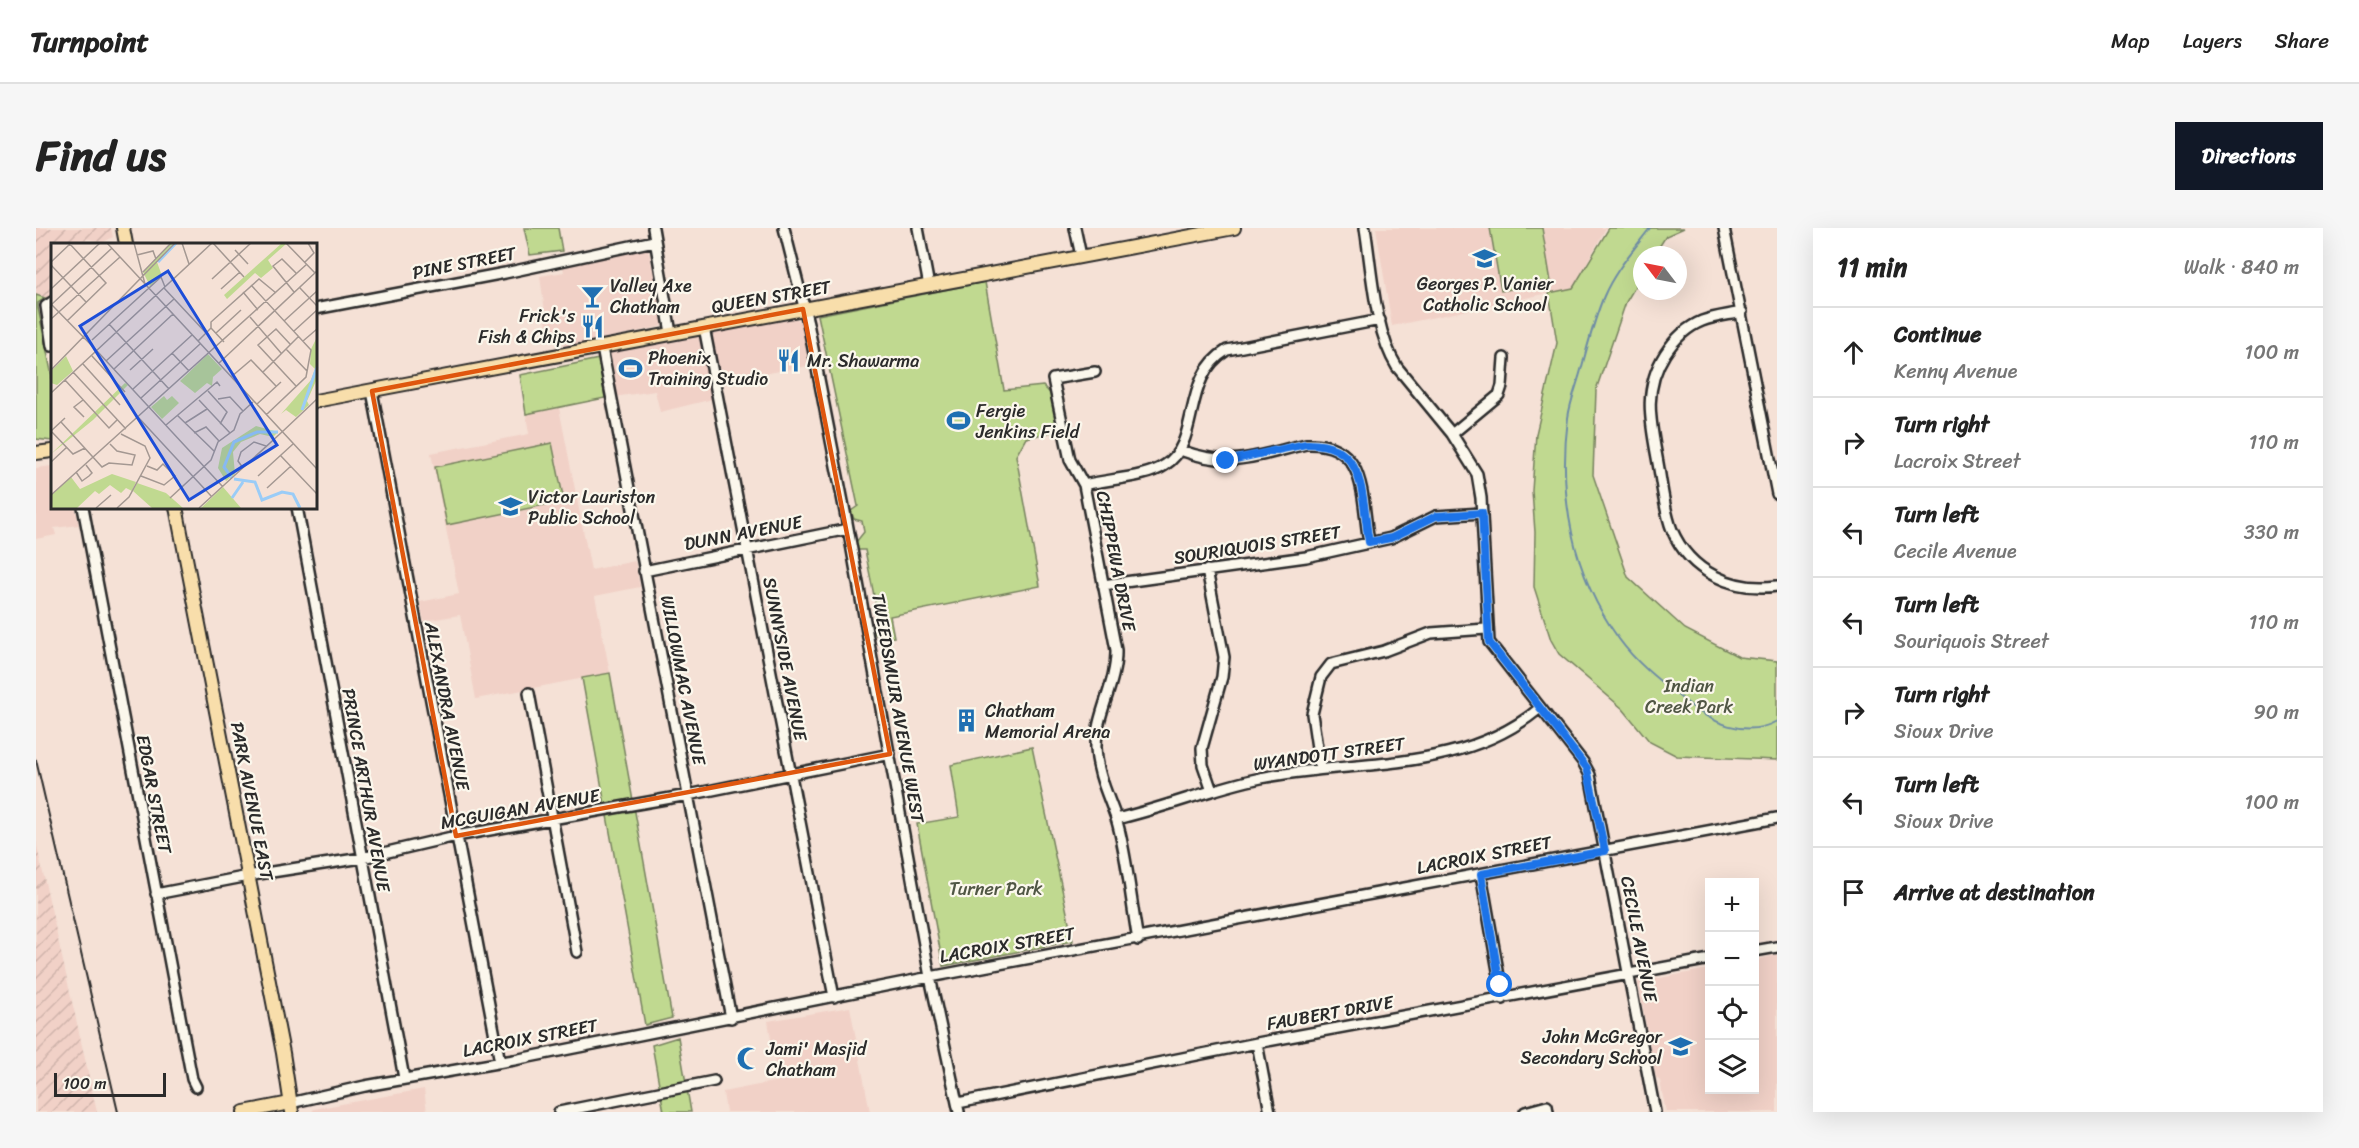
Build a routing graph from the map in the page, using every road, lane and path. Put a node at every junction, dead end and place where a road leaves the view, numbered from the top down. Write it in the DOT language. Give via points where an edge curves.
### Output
graph roads {
  1 [pos="123,228"];
  2 [pos="653,228"];
  3 [pos="784,228"];
  4 [pos="918,228"];
  5 [pos="1075,228"];
  6 [pos="1234,228"];
  7 [pos="1365,228"];
  8 [pos="1724,228"];
  9 [pos="654,241"];
  10 [pos="126,243"];
  11 [pos="1081,256"];
  12 [pos="929,286"];
  13 [pos="51,303"];
  14 [pos="316,309"];
  15 [pos="804,309"];
  16 [pos="1742,312"];
  17 [pos="1380,320"];
  18 [pos="704,327"];
  19 [pos="671,333"];
  20 [pos="51,341"];
  21 [pos="602,348"];
  22 [pos="1504,358"];
  23 [pos="1095,372"];
  24 [pos="372,391"];
  25 [pos="316,401"];
  26 [pos="1452,434"];
  27 [pos="1180,450"];
  28 [pos="51,451"];
  29 [pos="36,453"];
  30 [pos="1084,485"];
  31 [pos="1777,494"];
  32 [pos="83,508"];
  33 [pos="176,508"];
  34 [pos="297,508"];
  35 [pos="1482,513"];
  36 [pos="848,529"];
  37 [pos="1369,542"];
  38 [pos="748,549"];
  39 [pos="1208,570"];
  40 [pos="644,571"];
  41 [pos="1103,585"];
  42 [pos="1777,586"];
  43 [pos="1486,629"];
  44 [pos="529,693"];
  45 [pos="1539,708"];
  46 [pos="890,754"];
  47 [pos="1320,768"];
  48 [pos="790,775"];
  49 [pos="1212,791"];
  50 [pos="688,795"];
  51 [pos="1777,818"];
  52 [pos="553,819"];
  53 [pos="1116,819"];
  54 [pos="456,836"];
  55 [pos="1605,851"];
  56 [pos="362,858"];
  57 [pos="1481,874"];
  58 [pos="248,877"];
  59 [pos="156,894"];
  60 [pos="1138,940"];
  61 [pos="1777,947"];
  62 [pos="1759,950"];
  63 [pos="577,952"];
  64 [pos="1705,960"];
  65 [pos="1629,974"];
  66 [pos="930,977"];
  67 [pos="834,998"];
  68 [pos="1503,999"];
  69 [pos="731,1018"];
  70 [pos="1257,1043"];
  71 [pos="500,1062"];
  72 [pos="405,1078"];
  73 [pos="714,1082"];
  74 [pos="196,1087"];
  75 [pos="291,1107"];
  76 [pos="959,1108"];
  77 [pos="244,1112"];
  78 [pos="559,1112"];
  79 [pos="1269,1112"];
  80 [pos="1525,1112"];
  81 [pos="1548,1112"];
  82 [pos="1655,1112"];
  1 -- 10 [label="main road"];
  2 -- 9 [label="street"];
  3 -- 15 [label="street, TWEEDSMUIR AVENUE WEST"];
  4 -- 12 [label="street"];
  5 -- 11 [label="street"];
  6 -- 11 [label="main road, QUEEN STREET"];
  7 -- 17 [label="street, CECILE AVENUE"];
  8 -- 16 [label="street"];
  9 -- 14 [label="street, PINE STREET"];
  9 -- 19 [label="street"];
  11 -- 12 [label="main road, QUEEN STREET"];
  12 -- 15 [label="main road, QUEEN STREET"];
  13 -- 20 [label="street" via="45,314"];
  15 -- 18 [label="main road, QUEEN STREET"];
  15 -- 36 [label="street, TWEEDSMUIR AVENUE WEST"];
  16 -- 31 [label="street"];
  16 -- 42 [label="street" via="1702,321 1672,343 1652,379 1649,414 1669,521 1682,548 1703,569 1725,582 1748,587"];
  17 -- 26 [label="street, CECILE AVENUE" via="1388,351 1397,367"];
  17 -- 27 [label="street" via="1233,348 1220,354 1200,379"];
  18 -- 19 [label="main road, QUEEN STREET"];
  18 -- 38 [label="street, SUNNYSIDE AVENUE"];
  19 -- 21 [label="main road, QUEEN STREET"];
  21 -- 24 [label="main road, QUEEN STREET"];
  21 -- 40 [label="street, WILLOWMAC AVENUE"];
  22 -- 26 [label="street" via="1499,395"];
  23 -- 30 [label="street" via="1053,380 1071,465"];
  24 -- 25 [label="main road, QUEEN STREET"];
  24 -- 54 [label="street, ALEXANDRA AVENUE"];
  26 -- 35 [label="street, CECILE AVENUE" via="1477,474"];
  27 -- 30 [label="street, CHIPPEWA DRIVE" via="1157,470"];
  27 -- 37 [label="street" via="1213,461 1226,461 1306,444 1339,450 1358,472"];
  28 -- 29 [label="main road"];
  30 -- 41 [label="street, CHIPPEWA DRIVE"];
  32 -- 59 [label="street, EDGAR STREET"];
  33 -- 58 [label="main road, PARK AVENUE EAST"];
  34 -- 56 [label="street, PRINCE ARTHUR AVENUE"];
  35 -- 37 [label="street, SOURIQUOIS STREET" via="1436,516 1391,538"];
  35 -- 43 [label="street, CECILE AVENUE"];
  36 -- 38 [label="street, DUNN AVENUE"];
  36 -- 46 [label="street, TWEEDSMUIR AVENUE WEST"];
  37 -- 39 [label="street, SOURIQUOIS STREET" via="1306,557"];
  38 -- 40 [label="street, DUNN AVENUE"];
  38 -- 48 [label="street, SUNNYSIDE AVENUE"];
  39 -- 41 [label="street, SOURIQUOIS STREET"];
  39 -- 49 [label="street" via="1224,657 1202,748"];
  40 -- 50 [label="street, WILLOWMAC AVENUE"];
  41 -- 53 [label="street, CHIPPEWA DRIVE" via="1116,660 1096,747 1100,773"];
  43 -- 45 [label="street, CECILE AVENUE" via="1493,650"];
  43 -- 47 [label="street" via="1431,633 1384,651 1331,664 1321,677 1312,714"];
  44 -- 52 [label="street"];
  45 -- 47 [label="street, WYANDOTT STREET" via="1505,734 1471,748 1407,761"];
  45 -- 55 [label="street, CECILE AVENUE" via="1587,768"];
  46 -- 48 [label="street, MCGUIGAN AVENUE"];
  46 -- 66 [label="street, TWEEDSMUIR AVENUE WEST"];
  47 -- 49 [label="street, WYANDOTT STREET"];
  48 -- 50 [label="street, MCGUIGAN AVENUE"];
  48 -- 67 [label="street, SUNNYSIDE AVENUE"];
  49 -- 53 [label="street, WYANDOTT STREET"];
  50 -- 52 [label="street, MCGUIGAN AVENUE"];
  50 -- 69 [label="street, WILLOWMAC AVENUE"];
  51 -- 55 [label="street, LACROIX STREET"];
  52 -- 54 [label="street, MCGUIGAN AVENUE"];
  52 -- 63 [label="street"];
  53 -- 60 [label="street, CHIPPEWA DRIVE"];
  54 -- 56 [label="street, MCGUIGAN AVENUE"];
  54 -- 71 [label="street, ALEXANDRA AVENUE"];
  55 -- 57 [label="street, LACROIX STREET"];
  55 -- 65 [label="street, CECILE AVENUE"];
  56 -- 58 [label="street, MCGUIGAN AVENUE"];
  56 -- 72 [label="street, PRINCE ARTHUR AVENUE"];
  57 -- 60 [label="street, LACROIX STREET"];
  57 -- 68 [label="street"];
  58 -- 59 [label="street, MCGUIGAN AVENUE"];
  58 -- 75 [label="main road, PARK AVENUE EAST"];
  59 -- 74 [label="street, EDGAR STREET"];
  60 -- 66 [label="street, LACROIX STREET"];
  61 -- 62 [label="street"];
  64 -- 65 [label="street, FAUBERT DRIVE"];
  65 -- 68 [label="street, FAUBERT DRIVE"];
  65 -- 82 [label="street, CECILE AVENUE"];
  66 -- 67 [label="street, LACROIX STREET"];
  66 -- 76 [label="street, TWEEDSMUIR AVENUE WEST"];
  67 -- 69 [label="street, LACROIX STREET"];
  68 -- 70 [label="street, FAUBERT DRIVE"];
  69 -- 71 [label="street, LACROIX STREET"];
  70 -- 76 [label="street, FAUBERT DRIVE"];
  70 -- 79 [label="street"];
  71 -- 72 [label="street, LACROIX STREET"];
  72 -- 75 [label="street, LACROIX STREET"];
  73 -- 78 [label="street"];
  75 -- 77 [label="main road, LACROIX STREET"];
  80 -- 81 [label="street" via="1547,1106"];
}
